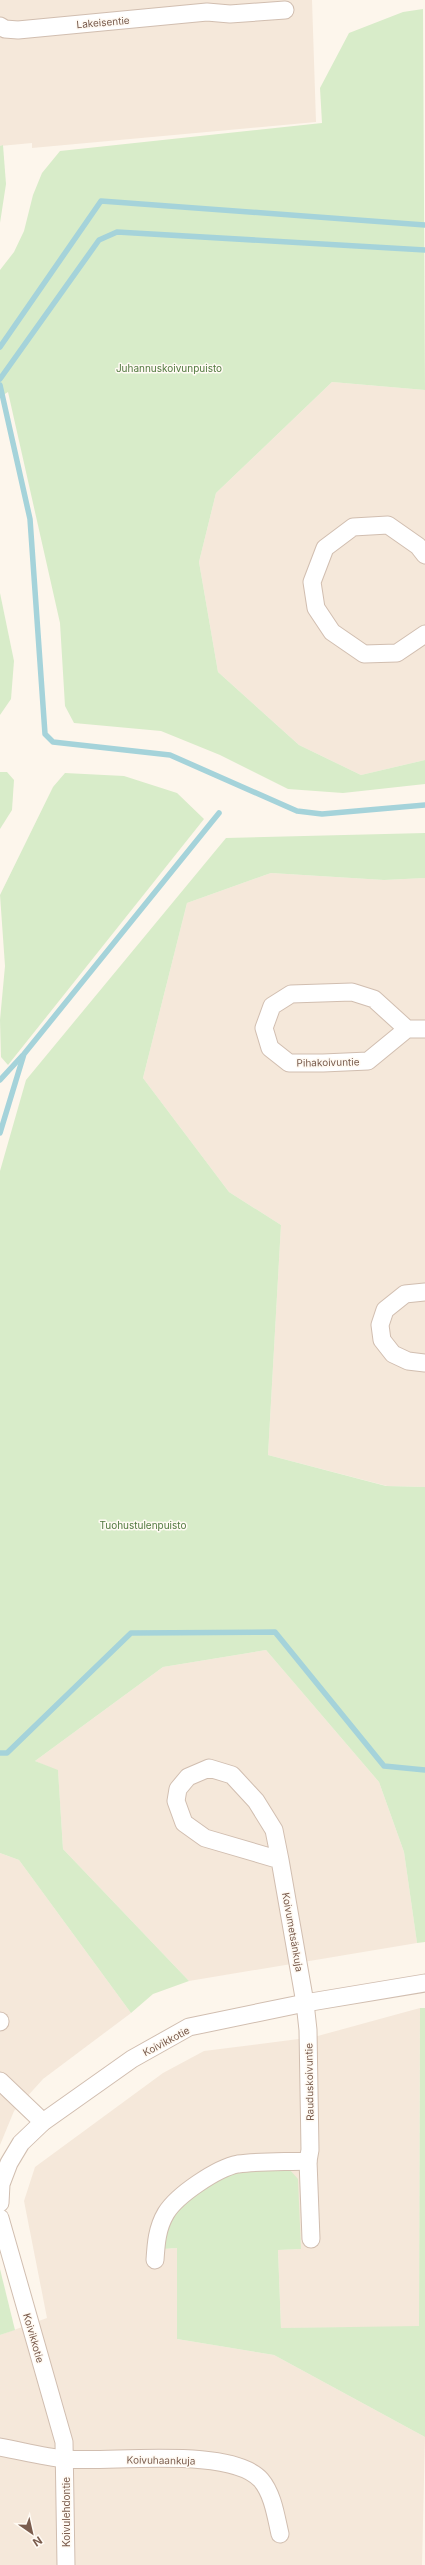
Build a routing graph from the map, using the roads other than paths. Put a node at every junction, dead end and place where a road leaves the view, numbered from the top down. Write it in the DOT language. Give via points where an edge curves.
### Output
graph roads {
  1 [pos="206,6"];
  2 [pos="285,10"];
  3 [pos="0,26"];
  4 [pos="425,555"];
  5 [pos="425,634"];
  6 [pos="407,1029"];
  7 [pos="425,1029"];
  8 [pos="425,1292"];
  9 [pos="425,1363"];
  10 [pos="280,1860"];
  11 [pos="425,1983"];
  12 [pos="305,2003"];
  13 [pos="0,2081"];
  14 [pos="43,2122"];
  15 [pos="308,2161"];
  16 [pos="0,2203"];
  17 [pos="0,2218"];
  18 [pos="311,2239"];
  19 [pos="155,2260"];
  20 [pos="0,2447"];
  21 [pos="66,2459"];
  22 [pos="280,2534"];
  23 [pos="66,2565"];
  1 -- 2 [label="street, Lakeisentie" via="230,14"];
  1 -- 3 [label="street, Lakeisentie" via="18,30"];
  4 -- 5 [label="street" via="418,546 388,525 353,527 325,548 312,582 316,608 332,632 364,654 397,653"];
  6 -- 6 [label="street, Pihakoivuntie" via="374,999 352,992 291,994 272,1006 264,1028 270,1048 289,1062 323,1064 368,1061"];
  6 -- 7 [label="street"];
  8 -- 9 [label="street" via="405,1294 385,1310 380,1325 382,1340 393,1354 408,1361"];
  10 -- 10 [label="street, Koivumetsänkuja" via="274,1830 256,1801 232,1775 209,1768 188,1777 178,1789 176,1800 184,1823 205,1838"];
  10 -- 12 [label="street, Koivumetsänkuja"];
  11 -- 12 [label="street, Koivikkotie"];
  12 -- 14 [label="street, Koivikkotie" via="189,2027 132,2059"];
  12 -- 15 [label="street, Rauduskoivuntie" via="308,2038"];
  13 -- 14 [label="street"];
  14 -- 16 [label="street, Koivikkotie" via="21,2143 9,2164 1,2184"];
  15 -- 18 [label="street, Rauduskoivuntie"];
  15 -- 19 [label="street" via="237,2164 212,2175 187,2192 166,2213 156,2237"];
  17 -- 21 [label="street, Koivikkotie" via="64,2442"];
  20 -- 21 [label="street, Koivuhaankuja"];
  21 -- 22 [label="street, Koivuhaankuja" via="219,2460 245,2468 261,2480 273,2504"];
  21 -- 23 [label="street, Koivulehdontie"];
}
